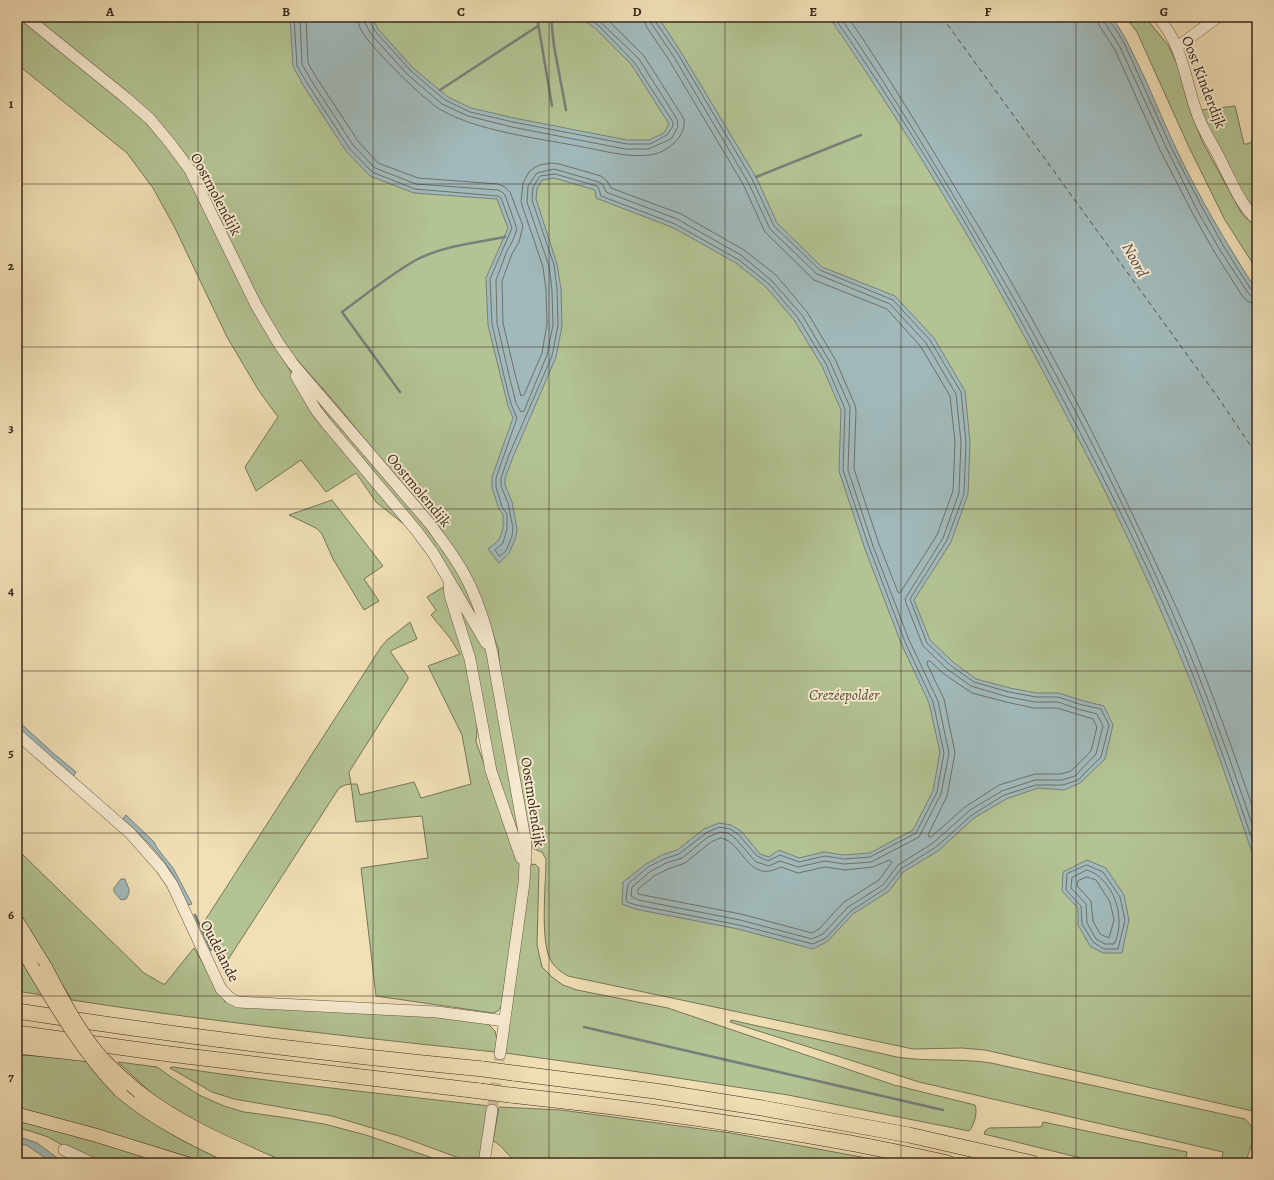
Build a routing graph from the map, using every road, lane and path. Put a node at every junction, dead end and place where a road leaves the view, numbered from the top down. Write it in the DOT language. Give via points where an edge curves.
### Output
graph roads {
  1 [pos="26,17"];
  2 [pos="1158,17"];
  3 [pos="1218,17"];
  4 [pos="1177,47"];
  5 [pos="1257,220"];
  6 [pos="293,364"];
  7 [pos="449,580"];
  8 [pos="492,653"];
  9 [pos="17,734"];
  10 [pos="526,862"];
  11 [pos="17,921"];
  12 [pos="17,941"];
  13 [pos="17,1011"];
  14 [pos="505,1021"];
  15 [pos="17,1032"];
  16 [pos="17,1046"];
  17 [pos="169,1054"];
  18 [pos="500,1054"];
  19 [pos="492,1110"];
  20 [pos="17,1114"];
  21 [pos="64,1150"];
  22 [pos="92,1163"];
  23 [pos="185,1163"];
  24 [pos="245,1163"];
  25 [pos="272,1163"];
  26 [pos="484,1163"];
  27 [pos="948,1163"];
  28 [pos="1032,1163"];
  1 -- 6 [label="street, Oostmolendijk" via="126,98 150,119 170,143 190,170 256,305"];
  2 -- 4 [label="street, Oost Kinderdijk"];
  3 -- 4 [label="street"];
  4 -- 5 [label="street, Oost Kinderdijk" via="1198,117 1236,191"];
  6 -- 7 [label="street, Oostmolendijk" via="297,378 316,410 416,530"];
  6 -- 8 [label="street, Oostmolendijk" via="448,548 476,598"];
  7 -- 8 [label="street, Oostmolendijk"];
  7 -- 10 [label="street, Oostmolendijk" via="450,596 470,659 491,771 518,851"];
  8 -- 10 [label="street, Oostmolendijk" via="526,844"];
  9 -- 14 [label="street, Oudelande" via="130,833 162,868 221,989 230,998 238,1002 437,1012"];
  10 -- 14 [label="street, Oostmolendijk"];
  11 -- 25 [label="main road, bridge" via="92,1045 121,1076 139,1092 191,1126"];
  12 -- 24 [label="main road, bridge" via="74,1035 92,1060 120,1090 168,1125"];
  13 -- 28 [label="highway, bridge" via="231,1042 655,1091 909,1135"];
  14 -- 18 [label="street, Oostmolendijk"];
  15 -- 17 [label="highway"];
  16 -- 17 [label="highway" via="138,1059"];
  17 -- 27 [label="highway, bridge" via="649,1111 851,1143"];
  19 -- 26 [label="street"];
  20 -- 23 [label="main road"];
  21 -- 22 [label="street"];
}
